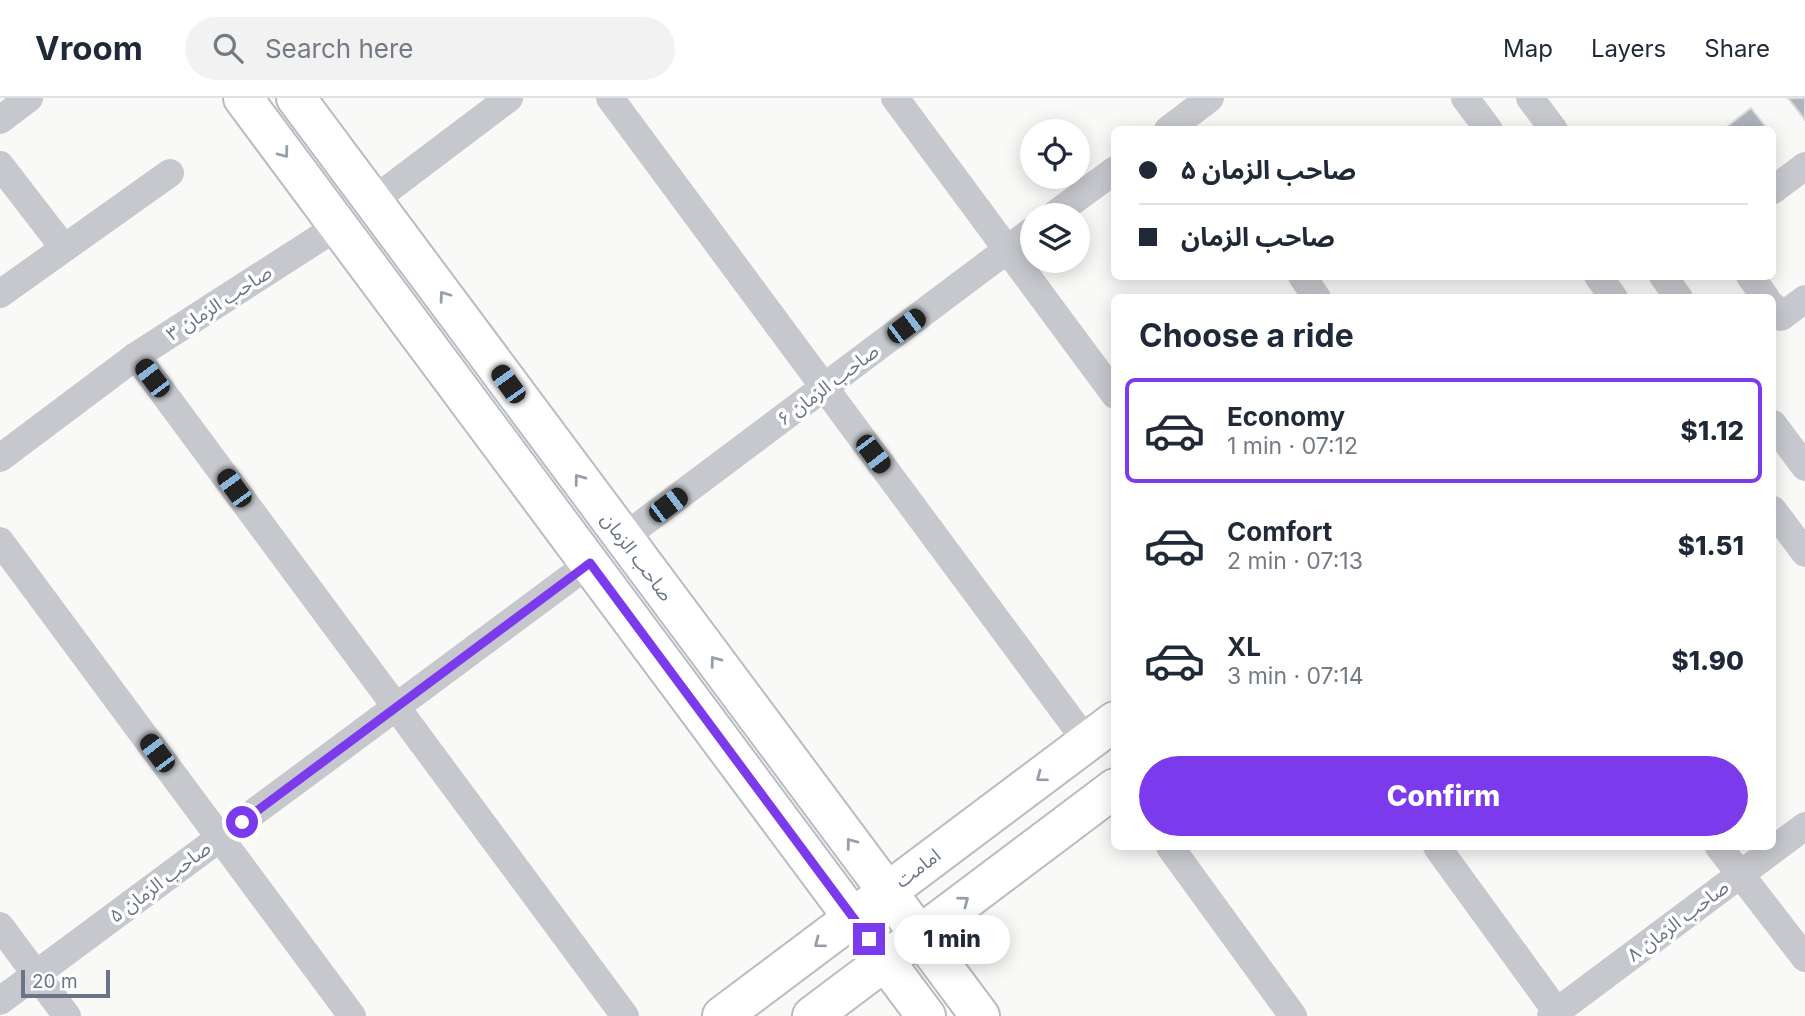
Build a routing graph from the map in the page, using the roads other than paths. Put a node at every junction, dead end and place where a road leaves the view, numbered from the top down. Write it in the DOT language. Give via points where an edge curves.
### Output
graph roads {
  1 [pos="29,98"];
  2 [pos="243,98"];
  3 [pos="296,98"];
  4 [pos="509,98"];
  5 [pos="610,98"];
  6 [pos="895,98"];
  7 [pos="1210,98"];
  8 [pos="1465,98"];
  9 [pos="1530,98"];
  10 [pos="1179,119"];
  11 [pos="0,120"];
  12 [pos="1486,126"];
  13 [pos="1551,126"];
  14 [pos="0,165"];
  15 [pos="1805,166"];
  16 [pos="170,173"];
  17 [pos="1111,173"];
  18 [pos="1776,188"];
  19 [pos="374,200"];
  20 [pos="1070,203"];
  21 [pos="338,226"];
  22 [pos="1020,240"];
  23 [pos="64,248"];
  24 [pos="1007,250"];
  25 [pos="0,294"];
  26 [pos="1805,299"];
  27 [pos="1776,306"];
  28 [pos="136,356"];
  29 [pos="508,384"];
  30 [pos="824,387"];
  31 [pos="1111,390"];
  32 [pos="475,410"];
  33 [pos="1776,428"];
  34 [pos="0,458"];
  35 [pos="1805,467"];
  36 [pos="1776,514"];
  37 [pos="623,538"];
  38 [pos="0,541"];
  39 [pos="1805,554"];
  40 [pos="590,563"];
  41 [pos="396,707"];
  42 [pos="1101,731"];
  43 [pos="1111,791"];
  44 [pos="1805,826"];
  45 [pos="220,838"];
  46 [pos="1776,848"];
  47 [pos="1172,850"];
  48 [pos="1439,850"];
  49 [pos="1721,850"];
  50 [pos="1773,850"];
  51 [pos="1740,875"];
  52 [pos="887,892"];
  53 [pos="853,917"];
  54 [pos="0,926"];
  55 [pos="919,935"];
  56 [pos="1805,958"];
  57 [pos="886,961"];
  58 [pos="36,974"];
  59 [pos="0,1001"];
  60 [pos="1554,1014"];
  61 [pos="67,1016"];
  62 [pos="352,1016"];
  63 [pos="625,1016"];
  64 [pos="722,1016"];
  65 [pos="812,1016"];
  66 [pos="926,1016"];
  67 [pos="980,1016"];
  68 [pos="1293,1016"];
  1 -- 11 [label="street"];
  2 -- 21 [label="street, one-way"];
  3 -- 19 [label="street, صاحب الزمان"];
  4 -- 19 [label="street"];
  5 -- 30 [label="street"];
  6 -- 24 [label="street"];
  7 -- 10 [label="street"];
  8 -- 12 [label="street"];
  9 -- 13 [label="street"];
  14 -- 23 [label="street"];
  15 -- 18 [label="street"];
  16 -- 23 [label="street"];
  17 -- 20 [label="street"];
  29 -- 19 [label="street, صاحب الزمان, one-way"];
  21 -- 28 [label="street, صاحب الزمان ۳"];
  21 -- 32 [label="street"];
  22 -- 24 [label="street, صاحب الزمان ۶"];
  23 -- 25 [label="street"];
  24 -- 30 [label="street, صاحب الزمان ۶"];
  24 -- 31 [label="street"];
  26 -- 27 [label="street"];
  28 -- 34 [label="street, صاحب الزمان ۳"];
  28 -- 41 [label="street"];
  29 -- 32 [label="street"];
  37 -- 29 [label="street, صاحب الزمان, one-way"];
  30 -- 37 [label="street, صاحب الزمان ۶"];
  30 -- 42 [label="street"];
  32 -- 40 [label="street"];
  33 -- 35 [label="street"];
  36 -- 39 [label="street"];
  52 -- 37 [label="street, صاحب الزمان, one-way"];
  38 -- 45 [label="street"];
  40 -- 41 [label="street, صاحب الزمان ۵"];
  40 -- 53 [label="street"];
  41 -- 45 [label="street, صاحب الزمان ۵"];
  41 -- 63 [label="street"];
  42 -- 52 [label="street, امامت, one-way"];
  55 -- 43 [label="street, one-way"];
  44 -- 46 [label="street, صاحب الزمان ۸"];
  45 -- 58 [label="street, صاحب الزمان ۵"];
  45 -- 62 [label="street"];
  47 -- 68 [label="street"];
  48 -- 60 [label="street"];
  49 -- 51 [label="street"];
  50 -- 51 [label="street, صاحب الزمان ۸"];
  51 -- 56 [label="street"];
  51 -- 60 [label="street, صاحب الزمان ۸"];
  52 -- 53 [label="street, امامت"];
  52 -- 55 [label="street, صاحب الزمان"];
  53 -- 57 [label="street"];
  53 -- 64 [label="street, امامت, one-way"];
  54 -- 58 [label="street"];
  55 -- 57 [label="street"];
  55 -- 67 [label="street, صاحب الزمان"];
  57 -- 65 [label="street"];
  57 -- 66 [label="street"];
  58 -- 59 [label="street, صاحب الزمان ۵"];
  58 -- 61 [label="street"];
}
